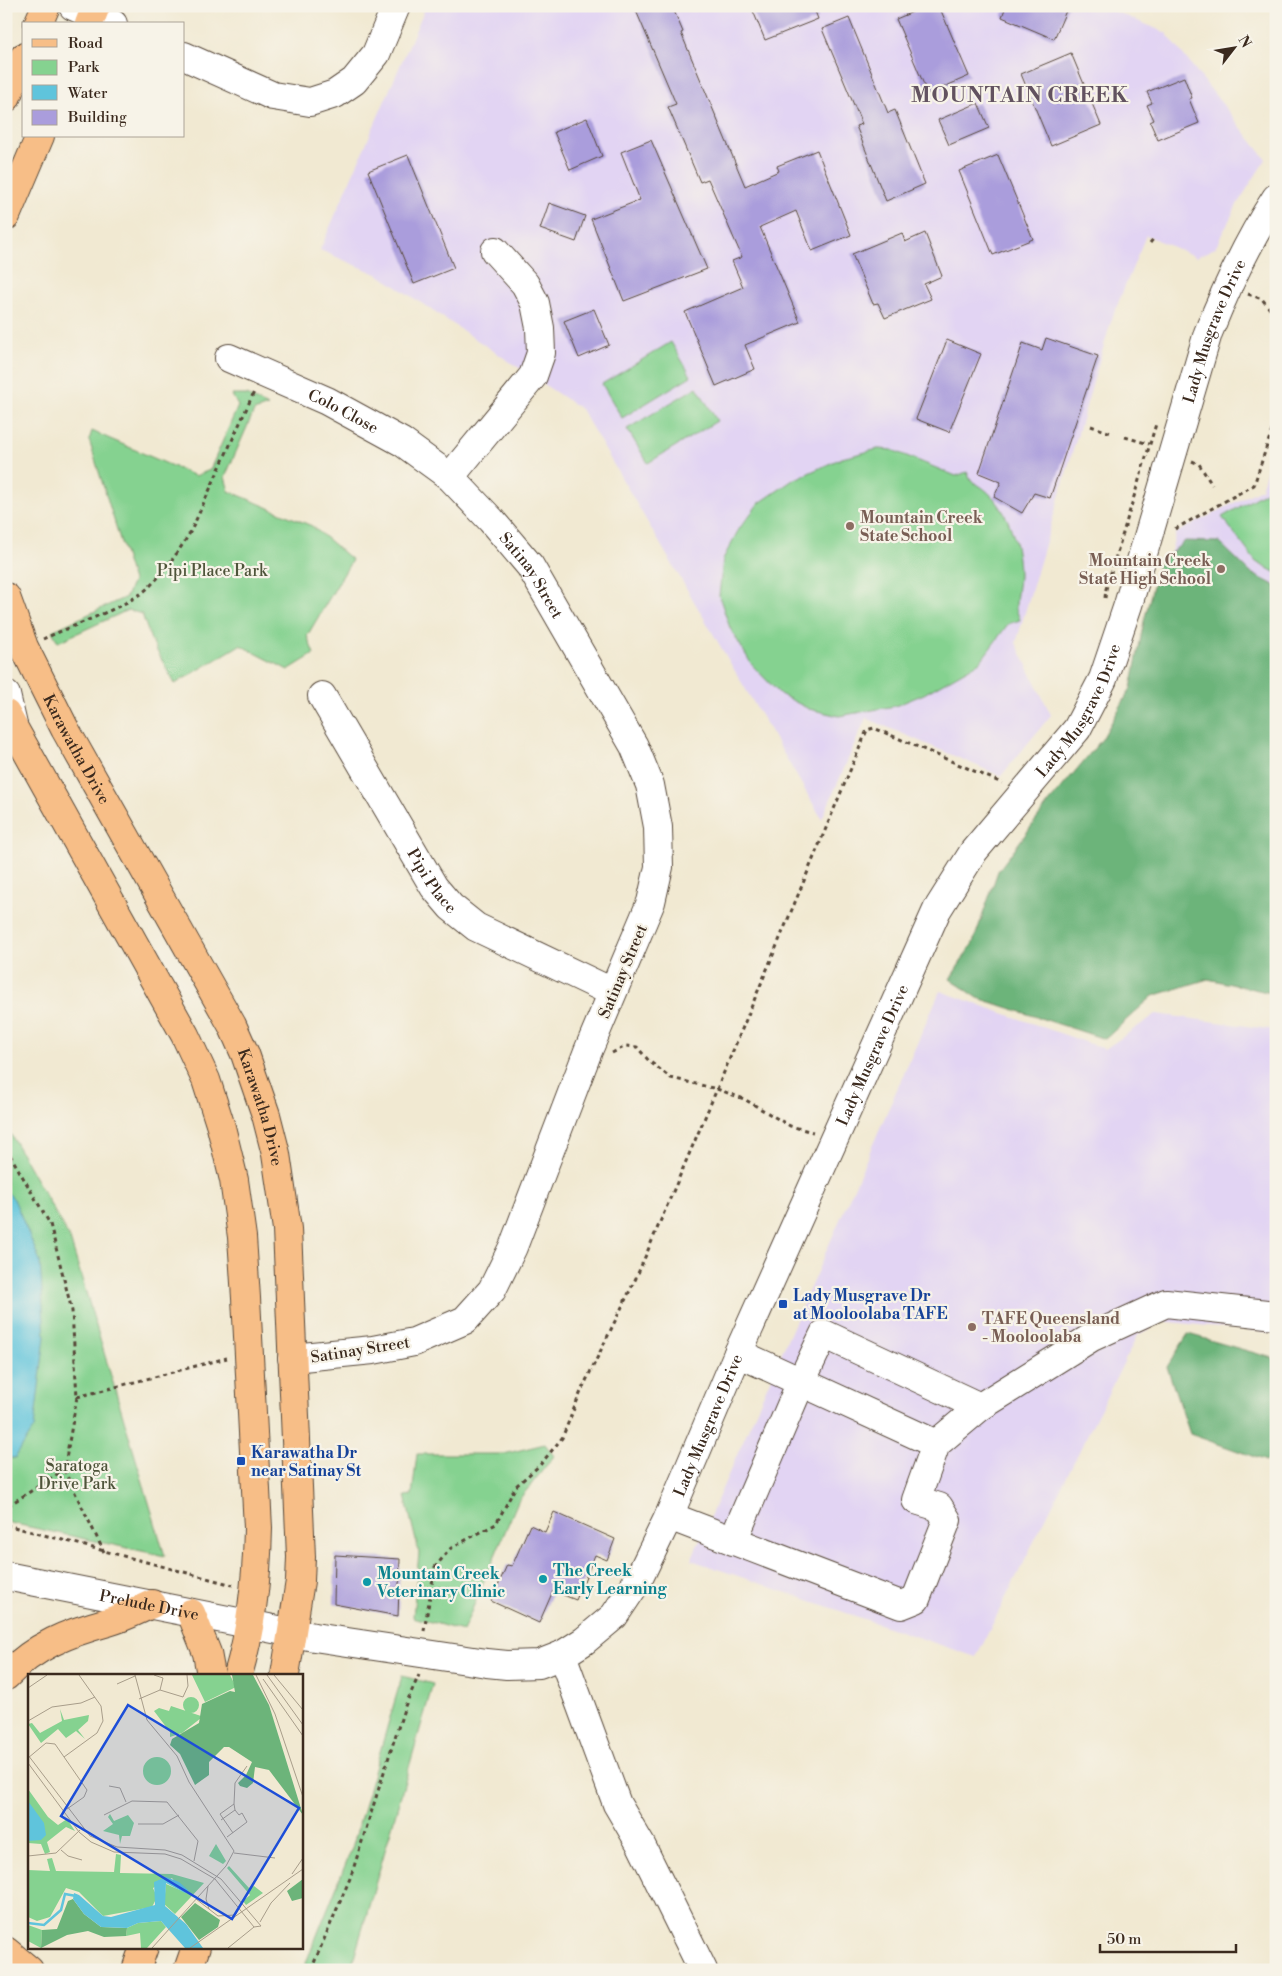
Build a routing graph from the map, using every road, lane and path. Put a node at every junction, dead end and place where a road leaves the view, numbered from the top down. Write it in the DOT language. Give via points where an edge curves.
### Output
graph roads {
  1 [pos="46,6"];
  2 [pos="396,6"];
  3 [pos="39,22"];
  4 [pos="185,56"];
  5 [pos="22,62"];
  6 [pos="6,98"];
  7 [pos="39,138"];
  8 [pos="1276,198"];
  9 [pos="6,216"];
  10 [pos="1154,238"];
  11 [pos="1150,244"];
  12 [pos="495,252"];
  13 [pos="1247,294"];
  14 [pos="1273,313"];
  15 [pos="229,358"];
  16 [pos="263,373"];
  17 [pos="1276,418"];
  18 [pos="1090,426"];
  19 [pos="1111,433"];
  20 [pos="1124,437"];
  21 [pos="1191,461"];
  22 [pos="450,477"];
  23 [pos="1212,485"];
  24 [pos="1228,494"];
  25 [pos="1234,496"];
  26 [pos="1172,531"];
  27 [pos="6,597"];
  28 [pos="1105,604"];
  29 [pos="21,632"];
  30 [pos="6,696"];
  31 [pos="322,696"];
  32 [pos="9,719"];
  33 [pos="1004,784"];
  34 [pos="612,992"];
  35 [pos="588,1051"];
  36 [pos="718,1089"];
  37 [pos="835,1139"];
  38 [pos="6,1148"];
  39 [pos="1276,1315"];
  40 [pos="248,1353"];
  41 [pos="738,1353"];
  42 [pos="292,1358"];
  43 [pos="801,1382"];
  44 [pos="77,1397"];
  45 [pos="980,1407"];
  46 [pos="936,1444"];
  47 [pos="64,1470"];
  48 [pos="6,1507"];
  49 [pos="669,1516"];
  50 [pos="6,1525"];
  51 [pos="733,1540"];
  52 [pos="104,1552"];
  53 [pos="6,1576"];
  54 [pos="255,1588"];
  55 [pos="152,1604"];
  56 [pos="191,1613"];
  57 [pos="250,1624"];
  58 [pos="292,1632"];
  59 [pos="421,1654"];
  60 [pos="562,1655"];
  61 [pos="211,1674"];
  62 [pos="238,1674"];
  63 [pos="285,1674"];
  64 [pos="6,1676"];
  65 [pos="144,1948"];
  66 [pos="196,1948"];
  67 [pos="6,1951"];
  68 [pos="28,1970"];
  69 [pos="136,1970"];
  70 [pos="188,1970"];
  71 [pos="311,1970"];
  72 [pos="703,1970"];
  1 -- 3 [label="main road"];
  2 -- 4 [label="street" via="376,54 354,81 335,94 310,102 273,96"];
  5 -- 6 [label="main road"];
  7 -- 9 [label="main road"];
  8 -- 37 [label="street, Lady Musgrave Drive" via="1254,232 1208,333 1103,679 1076,728 974,851 937,910"];
  10 -- 11 [label="path"];
  12 -- 22 [label="street" via="525,284 535,303 542,342 538,363 533,376"];
  13 -- 14 [label="path" via="1262,299"];
  15 -- 16 [label="street, Colo Close"];
  16 -- 22 [label="street, Colo Close" via="327,401 402,442"];
  16 -- 29 [label="path" via="190,531 178,553 149,588 128,601"];
  17 -- 25 [label="path" via="1254,485"];
  18 -- 19 [label="path"];
  20 -- 28 [label="path" via="1149,444 1106,590"];
  21 -- 23 [label="path" via="1199,464"];
  22 -- 34 [label="street, Satinay Street" via="530,566 634,746 650,785 658,827 659,867 651,902"];
  24 -- 25 [label="path"];
  25 -- 26 [label="path"];
  27 -- 29 [label="main road, Karawatha Drive"];
  29 -- 42 [label="main road, Karawatha Drive" via="65,729 216,996 245,1054 266,1115 283,1194"];
  30 -- 32 [label="street"];
  31 -- 34 [label="street, Pipi Place" via="434,887 451,907 476,927"];
  32 -- 40 [label="main road" via="166,1000 206,1080 234,1180 242,1237"];
  33 -- 36 [label="path" via="874,728 866,730"];
  34 -- 35 [label="street, Satinay Street"];
  35 -- 36 [label="path" via="605,1058 626,1046 637,1047 671,1078"];
  35 -- 42 [label="street, Satinay Street" via="513,1248 492,1290 465,1320 414,1342 374,1350"];
  36 -- 37 [label="path" via="744,1099 790,1126"];
  36 -- 59 [label="path" via="562,1438 540,1465 516,1486 496,1524 451,1548 435,1567"];
  37 -- 41 [label="street, Lady Musgrave Drive"];
  38 -- 44 [label="path" via="50,1224 72,1311"];
  39 -- 45 [label="street" via="1166,1303 1092,1336"];
  40 -- 44 [label="path"];
  40 -- 54 [label="main road" via="257,1488"];
  41 -- 43 [label="street"];
  41 -- 49 [label="street, Lady Musgrave Drive"];
  42 -- 58 [label="main road, Karawatha Drive" via="301,1557"];
  43 -- 45 [label="street" via="824,1334"];
  43 -- 46 [label="street"];
  43 -- 51 [label="street"];
  44 -- 47 [label="path"];
  45 -- 46 [label="street"];
  46 -- 51 [label="street" via="916,1500 939,1507 947,1520 916,1600 901,1605"];
  47 -- 48 [label="path"];
  47 -- 52 [label="path"];
  49 -- 51 [label="street"];
  49 -- 60 [label="street, Lady Musgrave Drive" via="638,1580 614,1616"];
  50 -- 52 [label="path"];
  52 -- 54 [label="path" via="226,1584"];
  53 -- 55 [label="street, Prelude Drive"];
  54 -- 57 [label="main road"];
  55 -- 56 [label="street, Prelude Drive"];
  55 -- 64 [label="main road" via="51,1642"];
  56 -- 57 [label="street, Prelude Drive"];
  56 -- 61 [label="main road" via="207,1654"];
  57 -- 58 [label="street, Prelude Drive"];
  57 -- 62 [label="main road"];
  58 -- 59 [label="street, Lady Musgrave Drive"];
  58 -- 63 [label="main road, Karawatha Drive"];
  59 -- 60 [label="street, Lady Musgrave Drive" via="514,1665 539,1664"];
  59 -- 71 [label="path" via="418,1675 405,1706 351,1876"];
  60 -- 72 [label="street" via="617,1804"];
  65 -- 69 [label="main road"];
  66 -- 70 [label="main road"];
  67 -- 68 [label="main road"];
}
